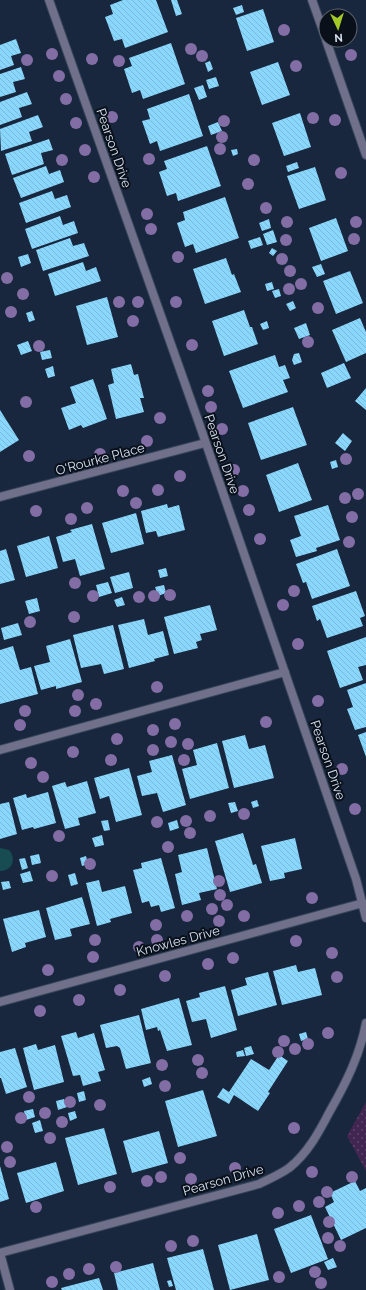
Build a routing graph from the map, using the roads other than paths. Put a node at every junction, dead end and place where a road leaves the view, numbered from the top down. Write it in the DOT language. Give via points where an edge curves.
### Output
graph roads {
  1 [pos="49,0"];
  2 [pos="312,0"];
  3 [pos="318,17"];
  4 [pos="329,48"];
  5 [pos="366,155"];
  6 [pos="205,443"];
  7 [pos="0,497"];
  8 [pos="285,672"];
  9 [pos="0,750"];
  10 [pos="363,903"];
  11 [pos="366,918"];
  12 [pos="0,1002"];
  13 [pos="366,1023"];
  14 [pos="0,1253"];
  15 [pos="10,1290"];
  1 -- 6 [label="street, Pearson Drive"];
  2 -- 3 [label="street"];
  4 -- 5 [label="street"];
  6 -- 7 [label="street, O'Rourke Place"];
  6 -- 8 [label="street, Pearson Drive"];
  8 -- 9 [label="street"];
  8 -- 10 [label="street, Pearson Drive"];
  10 -- 11 [label="street, Pearson Drive"];
  10 -- 12 [label="street, Knowles Drive"];
  13 -- 14 [label="street, Pearson Drive" via="354,1064 313,1142 289,1168 275,1178"];
  14 -- 15 [label="street"];
}
